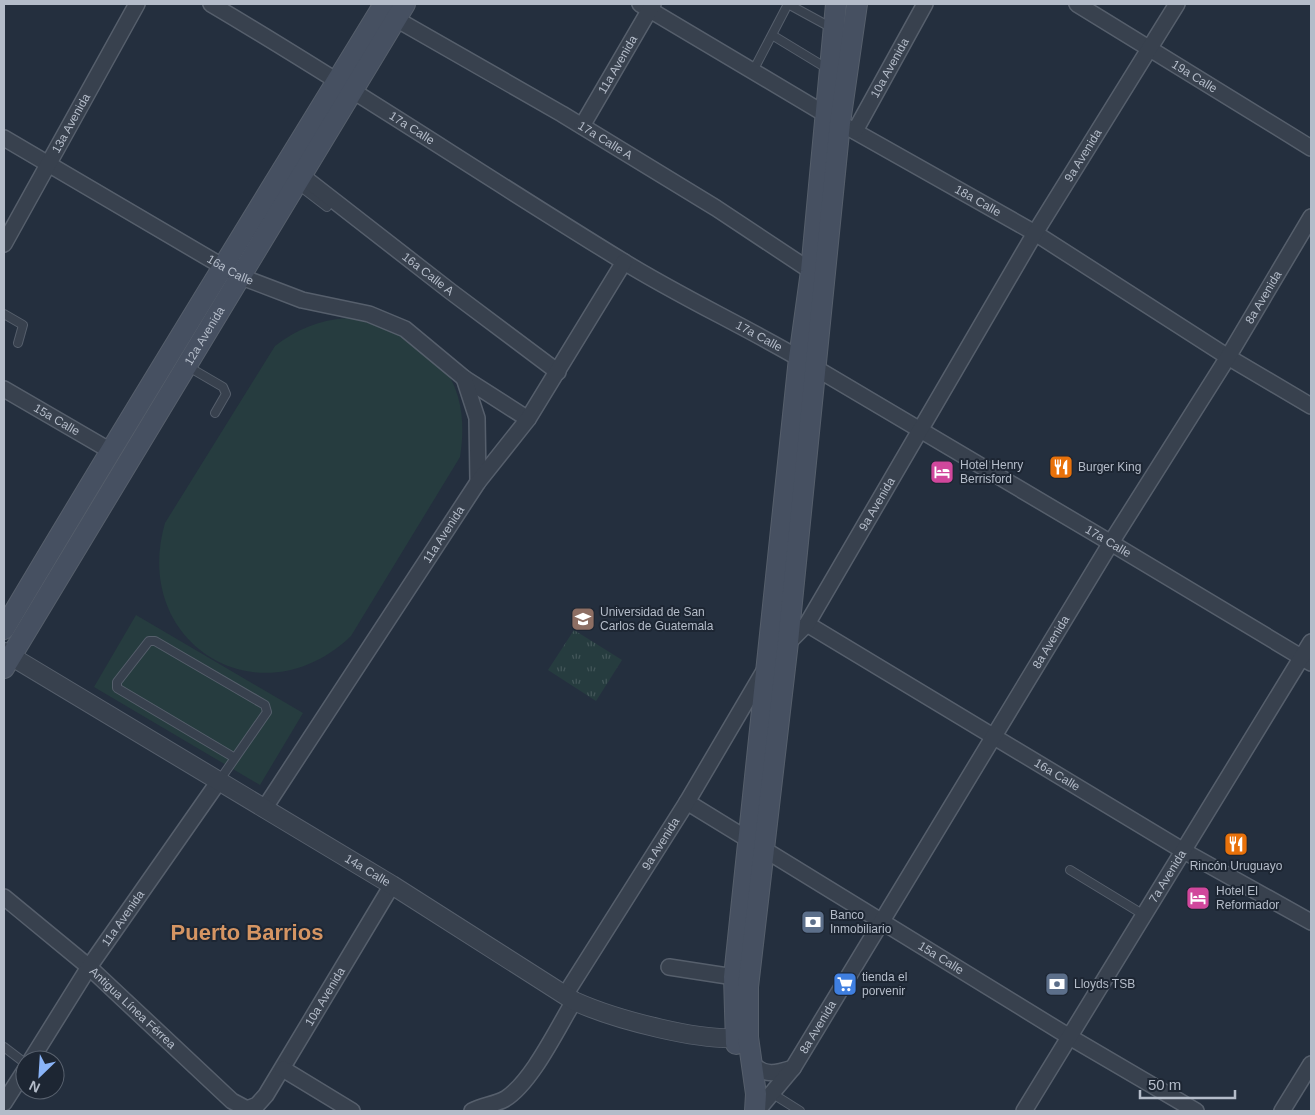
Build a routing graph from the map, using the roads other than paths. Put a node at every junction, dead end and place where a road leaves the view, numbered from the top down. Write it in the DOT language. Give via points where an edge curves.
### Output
graph roads {
  1 [pos="137,4"];
  2 [pos="211,4"];
  3 [pos="836,4"];
  4 [pos="857,4"];
  5 [pos="925,4"];
  6 [pos="1077,4"];
  7 [pos="1177,4"];
  8 [pos="648,6"];
  9 [pos="395,9"];
  10 [pos="833,28"];
  11 [pos="772,35"];
  12 [pos="1149,48"];
  13 [pos="830,70"];
  14 [pos="753,71"];
  15 [pos="346,85"];
  16 [pos="840,123"];
  17 [pos="582,126"];
  18 [pos="4,138"];
  19 [pos="1311,148"];
  20 [pos="48,164"];
  21 [pos="298,179"];
  22 [pos="327,207"];
  23 [pos="1311,217"];
  24 [pos="1035,233"];
  25 [pos="4,244"];
  26 [pos="624,262"];
  27 [pos="811,271"];
  28 [pos="232,272"];
  29 [pos="4,314"];
  30 [pos="18,343"];
  31 [pos="1228,357"];
  32 [pos="807,363"];
  33 [pos="185,366"];
  34 [pos="558,372"];
  35 [pos="464,378"];
  36 [pos="4,390"];
  37 [pos="1311,406"];
  38 [pos="215,414"];
  39 [pos="528,419"];
  40 [pos="922,429"];
  41 [pos="109,450"];
  42 [pos="478,482"];
  43 [pos="1112,541"];
  44 [pos="807,624"];
  45 [pos="4,629"];
  46 [pos="788,642"];
  47 [pos="1311,642"];
  48 [pos="6,658"];
  49 [pos="1307,660"];
  50 [pos="768,666"];
  51 [pos="994,736"];
  52 [pos="235,758"];
  53 [pos="219,781"];
  54 [pos="687,802"];
  55 [pos="264,809"];
  56 [pos="757,844"];
  57 [pos="1182,850"];
  58 [pos="1070,870"];
  59 [pos="392,885"];
  60 [pos="4,897"];
  61 [pos="1144,914"];
  62 [pos="883,920"];
  63 [pos="1311,922"];
  64 [pos="89,967"];
  65 [pos="669,967"];
  66 [pos="734,977"];
  67 [pos="570,998"];
  68 [pos="1068,1036"];
  69 [pos="741,1038"];
  70 [pos="4,1047"];
  71 [pos="37,1050"];
  72 [pos="15,1055"];
  73 [pos="753,1064"];
  74 [pos="1311,1064"];
  75 [pos="793,1068"];
  76 [pos="283,1069"];
  77 [pos="15,1086"];
  78 [pos="773,1094"];
  79 [pos="4,1103"];
  80 [pos="258,1108"];
  81 [pos="352,1111"];
  82 [pos="472,1111"];
  83 [pos="743,1111"];
  84 [pos="756,1111"];
  85 [pos="800,1111"];
  86 [pos="1024,1111"];
  87 [pos="1196,1111"];
  88 [pos="1282,1111"];
  1 -- 20 [label="street, 13a Avenida"];
  2 -- 15 [label="street, 17a Calle"];
  3 -- 10 [label="main road"];
  4 -- 16 [label="main road"];
  5 -- 16 [label="street, 10a Avenida"];
  6 -- 12 [label="street, 19a Calle"];
  7 -- 12 [label="street, 9a Avenida"];
  8 -- 14 [label="street, 18a Calle"];
  8 -- 17 [label="street, 11a Avenida"];
  9 -- 15 [label="main road, 12a Avenida"];
  9 -- 17 [label="street, 17a Calle A"];
  10 -- 11 [label="lane" via="788,4"];
  10 -- 13 [label="main road"];
  11 -- 13 [label="lane"];
  11 -- 14 [label="lane"];
  12 -- 19 [label="street, 19a Calle"];
  12 -- 24 [label="street, 9a Avenida"];
  13 -- 16 [label="main road"];
  14 -- 16 [label="street, 18a Calle"];
  15 -- 21 [label="main road, 12a Avenida"];
  15 -- 26 [label="street, 17a Calle"];
  15 -- 28 [label="main road, 12a Avenida"];
  16 -- 24 [label="street, 18a Calle"];
  16 -- 27 [label="main road"];
  16 -- 32 [label="main road"];
  17 -- 27 [label="street, 17a Calle A"];
  18 -- 20 [label="street, 16a Calle"];
  20 -- 25 [label="street, 13a Avenida"];
  20 -- 28 [label="street, 16a Calle"];
  21 -- 22 [label="lane"];
  21 -- 28 [label="main road, 12a Avenida"];
  21 -- 34 [label="street, 16a Calle A"];
  23 -- 31 [label="street, 8a Avenida"];
  24 -- 31 [label="street, 18a Calle"];
  24 -- 40 [label="street, 9a Avenida"];
  26 -- 32 [label="street, 17a Calle"];
  26 -- 34 [label="street, 11a Avenida"];
  27 -- 32 [label="main road"];
  28 -- 33 [label="main road, 12a Avenida"];
  28 -- 35 [label="street, 16a Calle" via="302,300 369,314 405,329"];
  28 -- 41 [label="main road, 12a Avenida"];
  29 -- 30 [label="lane" via="24,325"];
  31 -- 37 [label="street, 18a Calle"];
  31 -- 43 [label="street, 8a Avenida"];
  32 -- 40 [label="street, 17a Calle"];
  32 -- 46 [label="main road"];
  32 -- 50 [label="main road"];
  33 -- 38 [label="lane" via="223,387 226,394"];
  33 -- 48 [label="main road, 12a Avenida"];
  34 -- 39 [label="street, 11a Avenida"];
  35 -- 39 [label="street, 16a Calle"];
  35 -- 42 [label="street, 16a Calle" via="477,418"];
  36 -- 41 [label="street, 15a Calle"];
  39 -- 42 [label="street, 11a Avenida"];
  40 -- 43 [label="street, 17a Calle"];
  40 -- 44 [label="street, 9a Avenida"];
  41 -- 45 [label="main road, 12a Avenida"];
  42 -- 55 [label="street, 11a Avenida"];
  43 -- 49 [label="street, 17a Calle"];
  43 -- 51 [label="street, 8a Avenida"];
  44 -- 46 [label="street, 9a Avenida"];
  44 -- 51 [label="street, 16a Calle"];
  46 -- 50 [label="street, 9a Avenida"];
  46 -- 56 [label="main road"];
  47 -- 49 [label="street, 7a Avenida"];
  48 -- 53 [label="street, 14a Calle"];
  49 -- 57 [label="street, 7a Avenida"];
  50 -- 54 [label="street, 9a Avenida"];
  50 -- 56 [label="main road"];
  51 -- 57 [label="street, 16a Calle"];
  51 -- 62 [label="street, 8a Avenida"];
  52 -- 52 [label="lane" via="117,688 116,682 149,641 155,641 266,705 267,712"];
  52 -- 53 [label="lane"];
  53 -- 55 [label="street, 14a Calle"];
  53 -- 64 [label="street, 11a Avenida"];
  54 -- 56 [label="street, 15a Calle"];
  54 -- 67 [label="street, 9a Avenida"];
  55 -- 59 [label="street, 14a Calle"];
  56 -- 62 [label="street, 15a Calle"];
  56 -- 66 [label="main road"];
  56 -- 69 [label="main road" via="748,987"];
  57 -- 61 [label="street, 7a Avenida"];
  57 -- 63 [label="street, 16a Calle"];
  58 -- 61 [label="lane"];
  59 -- 67 [label="street, 14a Calle"];
  59 -- 76 [label="street, 10a Avenida"];
  60 -- 64 [label="street, Antigua Línea Férrea"];
  61 -- 68 [label="street, 7a Avenida"];
  62 -- 68 [label="street, 15a Calle"];
  62 -- 75 [label="street, 8a Avenida"];
  64 -- 71 [label="street, 11a Avenida"];
  64 -- 80 [label="street, Antigua Línea Férrea" via="232,1101 247,1108"];
  65 -- 66 [label="street"];
  66 -- 69 [label="main road"];
  67 -- 69 [label="street, 14a Calle" via="596,1010 662,1028"];
  67 -- 82 [label="street, 9a Avenida" via="529,1076 518,1089 504,1099"];
  68 -- 86 [label="street, 7a Avenida"];
  68 -- 87 [label="street, 15a Calle"];
  69 -- 73 [label="main road, 8a Avenida"];
  69 -- 83 [label="main road"];
  70 -- 72 [label="lane"];
  73 -- 75 [label="street, 8a Avenida" via="770,1074"];
  73 -- 84 [label="main road, 8a Avenida"];
  74 -- 88 [label="street"];
  75 -- 78 [label="street, 8a Avenida"];
  76 -- 80 [label="street, 10a Avenida"];
  76 -- 81 [label="street"];
  77 -- 79 [label="street"];
  78 -- 84 [label="street, 8a Avenida"];
  78 -- 85 [label="lane"];
}
